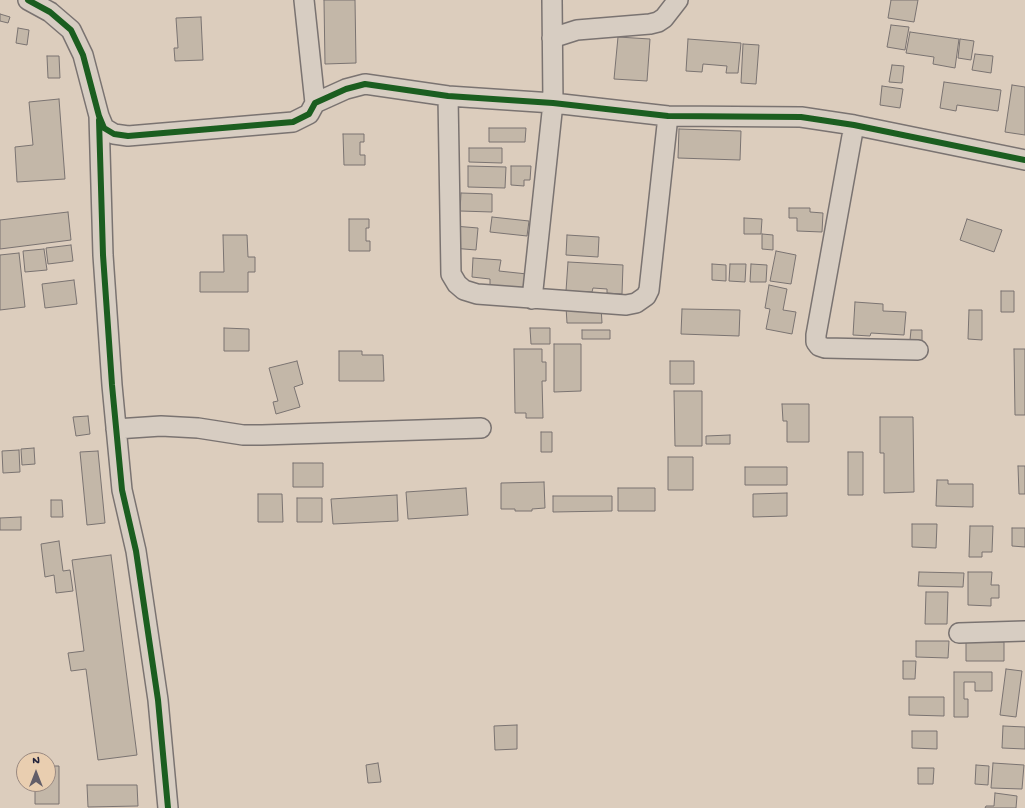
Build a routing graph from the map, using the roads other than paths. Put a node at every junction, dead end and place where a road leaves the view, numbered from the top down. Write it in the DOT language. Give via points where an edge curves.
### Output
graph roads {
  1 [pos="28,0"];
  2 [pos="304,0"];
  3 [pos="552,0"];
  4 [pos="678,0"];
  5 [pos="552,38"];
  6 [pos="448,96"];
  7 [pos="315,103"];
  8 [pos="553,103"];
  9 [pos="99,116"];
  10 [pos="668,116"];
  11 [pos="854,125"];
  12 [pos="1025,160"];
  13 [pos="532,299"];
  14 [pos="918,350"];
  15 [pos="481,428"];
  16 [pos="116,429"];
  17 [pos="1025,631"];
  18 [pos="959,633"];
  19 [pos="168,808"];
  1 -- 9 [label="street" via="50,12 71,30 83,55"];
  2 -- 7 [label="street"];
  3 -- 5 [label="street"];
  4 -- 5 [label="street" via="658,22 577,30"];
  5 -- 8 [label="street"];
  6 -- 7 [label="street" via="365,84 346,89"];
  6 -- 8 [label="street"];
  6 -- 13 [label="street" via="451,274 464,290 477,294"];
  7 -- 9 [label="street" via="309,114 293,122 128,136 114,134 104,128"];
  8 -- 10 [label="street"];
  8 -- 13 [label="street"];
  9 -- 16 [label="street" via="103,255"];
  10 -- 11 [label="street" via="801,117"];
  10 -- 13 [label="street" via="649,290 646,296 636,303 626,305"];
  11 -- 12 [label="street"];
  11 -- 14 [label="street" via="816,342 826,348"];
  15 -- 16 [label="street" via="262,435 161,426"];
  16 -- 19 [label="street" via="122,490 136,551 158,700"];
  17 -- 18 [label="street"];
}
